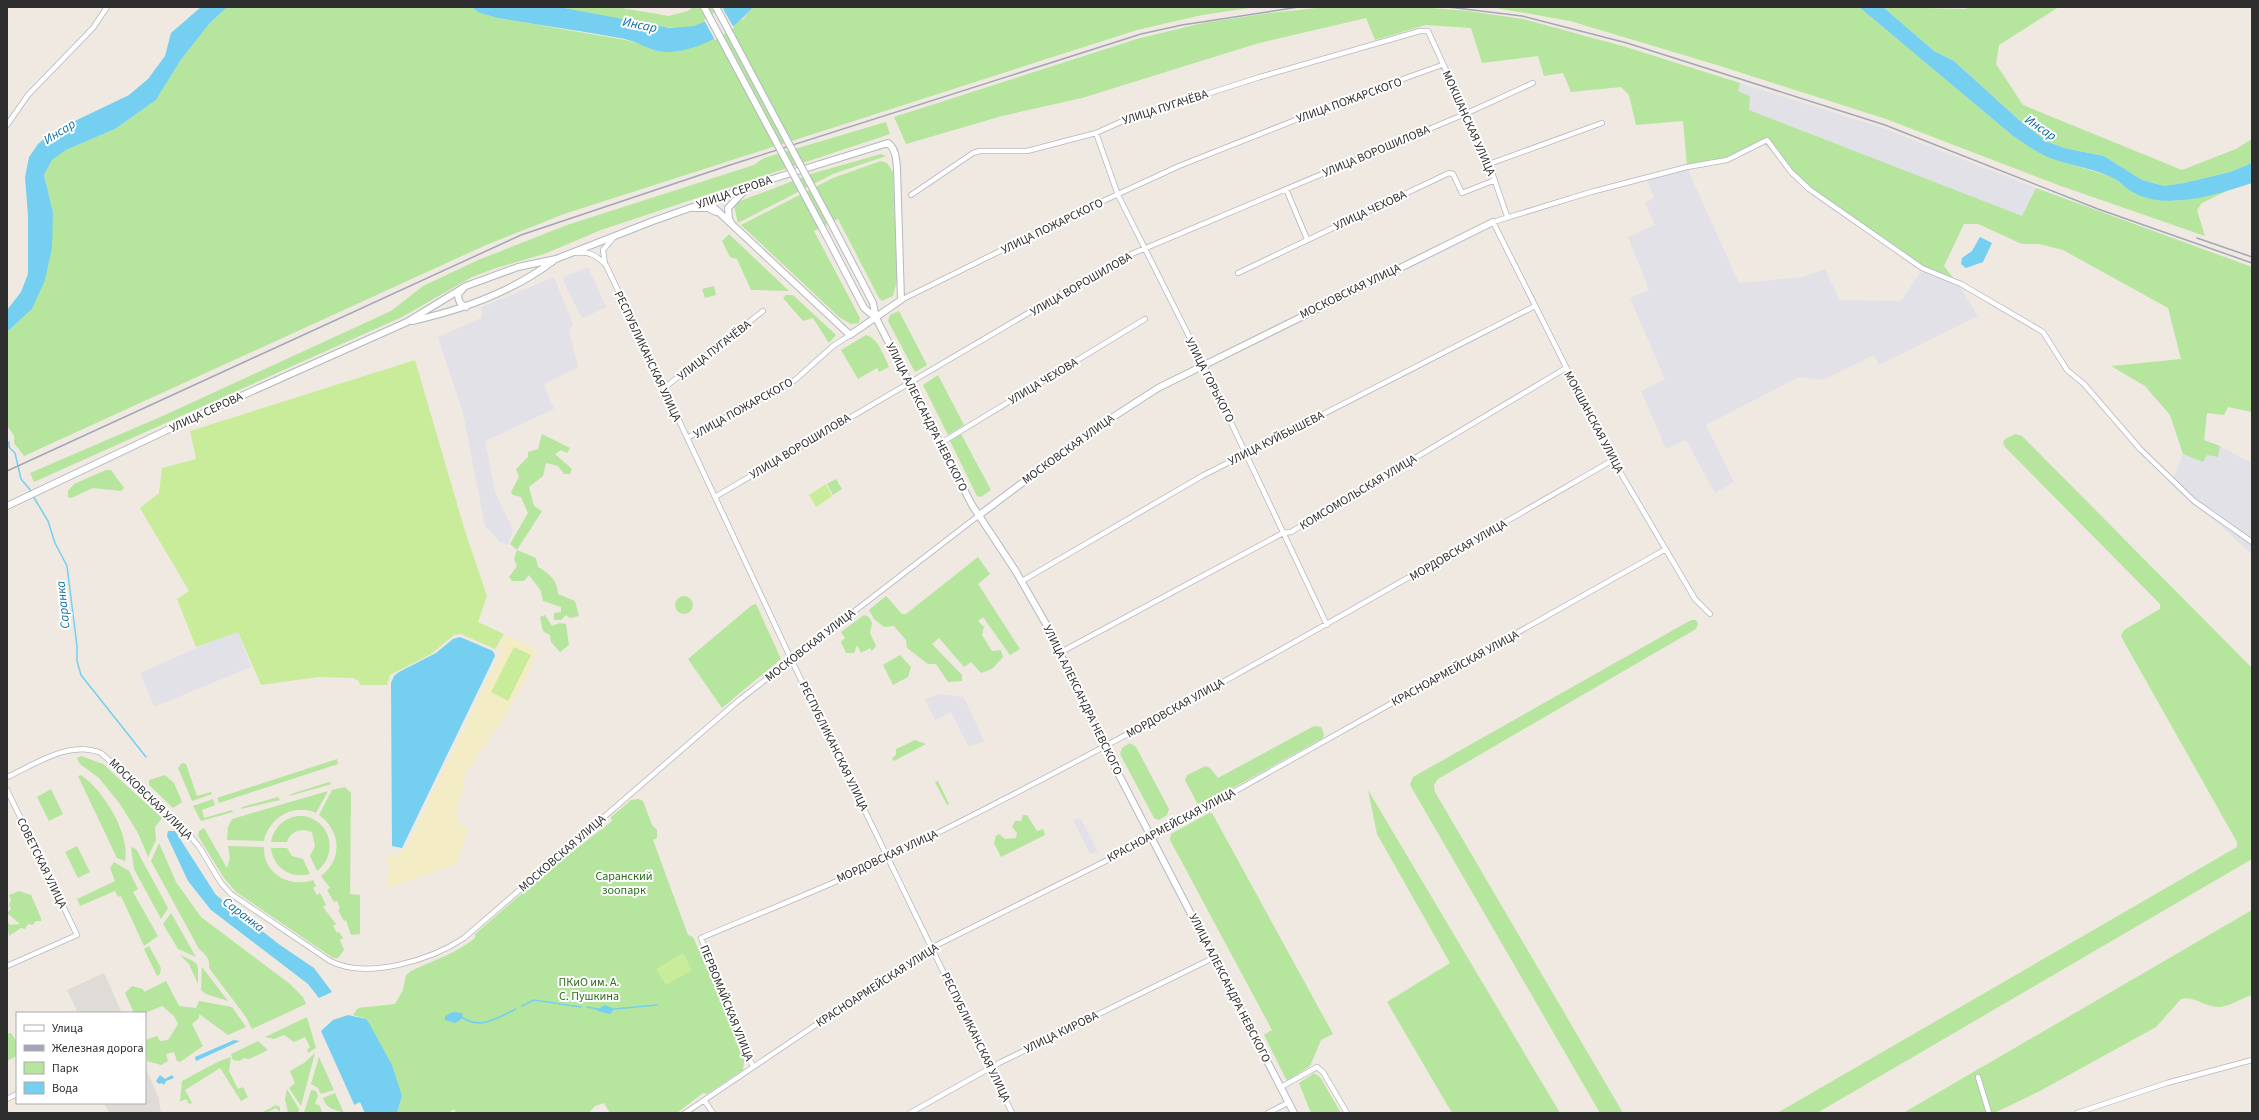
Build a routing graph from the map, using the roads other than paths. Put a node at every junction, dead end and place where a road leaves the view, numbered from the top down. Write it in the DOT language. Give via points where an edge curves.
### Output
graph roads {
  1 [pos="106,7"];
  2 [pos="704,7"];
  3 [pos="716,7"];
  4 [pos="1428,31"];
  5 [pos="1442,64"];
  6 [pos="1534,84"];
  7 [pos="1465,114"];
  8 [pos="1602,123"];
  9 [pos="7,125"];
  10 [pos="1096,133"];
  11 [pos="1488,164"];
  12 [pos="1495,180"];
  13 [pos="747,188"];
  14 [pos="1286,189"];
  15 [pos="911,195"];
  16 [pos="1118,195"];
  17 [pos="708,202"];
  18 [pos="691,208"];
  19 [pos="721,215"];
  20 [pos="1507,216"];
  21 [pos="1493,222"];
  22 [pos="733,227"];
  23 [pos="617,234"];
  24 [pos="1307,239"];
  25 [pos="1146,249"];
  26 [pos="566,254"];
  27 [pos="556,259"];
  28 [pos="606,265"];
  29 [pos="1238,272"];
  30 [pos="466,286"];
  31 [pos="901,300"];
  32 [pos="1535,306"];
  33 [pos="466,307"];
  34 [pos="764,311"];
  35 [pos="876,318"];
  36 [pos="1145,319"];
  37 [pos="407,322"];
  38 [pos="850,335"];
  39 [pos="1202,364"];
  40 [pos="1566,368"];
  41 [pos="910,382"];
  42 [pos="664,388"];
  43 [pos="687,438"];
  44 [pos="941,443"];
  45 [pos="1246,454"];
  46 [pos="1613,460"];
  47 [pos="715,497"];
  48 [pos="7,506"];
  49 [pos="978,516"];
  50 [pos="1282,533"];
  51 [pos="2252,542"];
  52 [pos="1666,549"];
  53 [pos="1022,581"];
  54 [pos="1710,614"];
  55 [pos="1327,626"];
  56 [pos="1061,652"];
  57 [pos="791,659"];
  58 [pos="1104,746"];
  59 [pos="7,777"];
  60 [pos="7,790"];
  61 [pos="1152,838"];
  62 [pos="889,858"];
  63 [pos="701,938"];
  64 [pos="933,947"];
  65 [pos="1215,958"];
  66 [pos="7,966"];
  67 [pos="2252,1060"];
  68 [pos="753,1067"];
  69 [pos="990,1067"];
  70 [pos="1978,1077"];
  71 [pos="1281,1087"];
  72 [pos="16,1094"];
  73 [pos="7,1099"];
  74 [pos="704,1100"];
  75 [pos="1289,1102"];
  76 [pos="685,1113"];
  77 [pos="713,1113"];
  78 [pos="910,1113"];
  79 [pos="1012,1113"];
  80 [pos="1268,1113"];
  81 [pos="1294,1113"];
  82 [pos="1347,1113"];
  83 [pos="1989,1113"];
  84 [pos="2077,1113"];
  1 -- 9 [label="street" via="82,40 28,95"];
  2 -- 35 [label="street, bridge" via="864,308"];
  3 -- 35 [label="street, bridge" via="873,303"];
  4 -- 5 [label="street, МОКШАНСКАЯ УЛИЦА"];
  4 -- 10 [label="street, УЛИЦА ПУГАЧЁВА" via="1420,31 1260,76 1125,120"];
  5 -- 7 [label="street, МОКШАНСКАЯ УЛИЦА"];
  5 -- 16 [label="street, УЛИЦА ПОЖАРСКОГО" via="1179,166"];
  6 -- 7 [label="street, УЛИЦА ВОРОШИЛОВА"];
  7 -- 11 [label="street, МОКШАНСКАЯ УЛИЦА"];
  7 -- 14 [label="street, УЛИЦА ВОРОШИЛОВА"];
  8 -- 11 [label="street"];
  10 -- 15 [label="street, УЛИЦА ПУГАЧЁВА" via="1027,151 972,153"];
  10 -- 16 [label="street, УЛИЦА ГОРЬКОГО"];
  11 -- 12 [label="street, МОКШАНСКАЯ УЛИЦА"];
  12 -- 20 [label="street, МОКШАНСКАЯ УЛИЦА"];
  12 -- 24 [label="street, УЛИЦА ЧЕХОВА" via="1462,193 1453,174 1449,173"];
  13 -- 17 [label="street, УЛИЦА СЕРОВА"];
  13 -- 22 [label="street" via="728,208"];
  13 -- 31 [label="street, УЛИЦА СЕРОВА" via="888,142 892,146 898,168"];
  14 -- 24 [label="street"];
  14 -- 25 [label="street, УЛИЦА ВОРОШИЛОВА"];
  16 -- 25 [label="street, УЛИЦА ГОРЬКОГО"];
  16 -- 31 [label="street, УЛИЦА ПОЖАРСКОГО"];
  17 -- 18 [label="street, УЛИЦА СЕРОВА"];
  17 -- 19 [label="street"];
  18 -- 19 [label="street" via="708,208"];
  18 -- 23 [label="street, УЛИЦА СЕРОВА"];
  19 -- 22 [label="street"];
  20 -- 21 [label="street, МОСКОВСКАЯ УЛИЦА"];
  20 -- 51 [label="street, МОСКОВСКАЯ УЛИЦА" via="1688,167 1727,160 1767,140 1791,172 1815,194 1922,268 1961,284 2043,332 2067,370 2084,384 2140,449 2194,501"];
  21 -- 32 [label="street, МОКШАНСКАЯ УЛИЦА"];
  21 -- 39 [label="street, МОСКОВСКАЯ УЛИЦА"];
  22 -- 38 [label="street"];
  23 -- 26 [label="street, УЛИЦА СЕРОВА"];
  23 -- 28 [label="street" via="603,250"];
  24 -- 29 [label="street, УЛИЦА ЧЕХОВА"];
  25 -- 39 [label="street, УЛИЦА ГОРЬКОГО"];
  25 -- 41 [label="street, УЛИЦА ВОРОШИЛОВА" via="1122,258"];
  26 -- 27 [label="street, УЛИЦА СЕРОВА"];
  26 -- 28 [label="street, РЕСПУБЛИКАНСКАЯ УЛИЦА" via="592,254"];
  27 -- 30 [label="street, УЛИЦА СЕРОВА" via="518,267"];
  27 -- 33 [label="street, УЛИЦА СЕРОВА" via="516,284"];
  28 -- 42 [label="street, РЕСПУБЛИКАНСКАЯ УЛИЦА"];
  30 -- 33 [label="street" via="458,294 461,304"];
  30 -- 37 [label="street, УЛИЦА СЕРОВА"];
  31 -- 35 [label="street, УЛИЦА ПОЖАРСКОГО"];
  32 -- 40 [label="street, МОКШАНСКАЯ УЛИЦА"];
  32 -- 45 [label="street, УЛИЦА КУЙБЫШЕВА"];
  33 -- 37 [label="street, УЛИЦА СЕРОВА"];
  34 -- 42 [label="street, УЛИЦА ПУГАЧЁВА"];
  35 -- 38 [label="street, УЛИЦА ПОЖАРСКОГО"];
  35 -- 41 [label="street, УЛИЦА АЛЕКСАНДРА НЕВСКОГО"];
  36 -- 44 [label="street, УЛИЦА ЧЕХОВА"];
  37 -- 48 [label="street, УЛИЦА СЕРОВА" via="203,413"];
  38 -- 43 [label="street, УЛИЦА ПОЖАРСКОГО" via="795,380"];
  39 -- 45 [label="street, УЛИЦА ГОРЬКОГО"];
  39 -- 49 [label="street, МОСКОВСКАЯ УЛИЦА" via="1126,407"];
  40 -- 46 [label="street, МОКШАНСКАЯ УЛИЦА"];
  40 -- 50 [label="street, КОМСОМОЛЬСКАЯ УЛИЦА" via="1291,532"];
  41 -- 44 [label="street, УЛИЦА АЛЕКСАНДРА НЕВСКОГО"];
  41 -- 47 [label="street, УЛИЦА ВОРОШИЛОВА"];
  42 -- 43 [label="street, РЕСПУБЛИКАНСКАЯ УЛИЦА"];
  43 -- 47 [label="street, РЕСПУБЛИКАНСКАЯ УЛИЦА"];
  44 -- 49 [label="street, УЛИЦА АЛЕКСАНДРА НЕВСКОГО"];
  45 -- 50 [label="street, УЛИЦА ГОРЬКОГО"];
  45 -- 53 [label="street, УЛИЦА КУЙБЫШЕВА" via="1202,476"];
  46 -- 52 [label="street, МОКШАНСКАЯ УЛИЦА"];
  46 -- 55 [label="street, МОРДОВСКАЯ УЛИЦА"];
  47 -- 57 [label="street, РЕСПУБЛИКАНСКАЯ УЛИЦА"];
  49 -- 53 [label="street, УЛИЦА АЛЕКСАНДРА НЕВСКОГО"];
  49 -- 57 [label="street, МОСКОВСКАЯ УЛИЦА"];
  50 -- 55 [label="street, УЛИЦА ГОРЬКОГО"];
  50 -- 56 [label="street, КОМСОМОЛЬСКАЯ УЛИЦА"];
  52 -- 54 [label="street, МОКШАНСКАЯ УЛИЦА" via="1695,599"];
  52 -- 61 [label="street, КРАСНОАРМЕЙСКАЯ УЛИЦА"];
  53 -- 56 [label="street, УЛИЦА АЛЕКСАНДРА НЕВСКОГО"];
  55 -- 58 [label="street, МОРДОВСКАЯ УЛИЦА"];
  56 -- 58 [label="street, УЛИЦА АЛЕКСАНДРА НЕВСКОГО"];
  57 -- 59 [label="street, МОСКОВСКАЯ УЛИЦА" via="723,714 464,938 431,956 396,964 358,968 338,965 231,894 183,828 101,753 87,748 72,749"];
  57 -- 62 [label="street, РЕСПУБЛИКАНСКАЯ УЛИЦА"];
  58 -- 61 [label="street, УЛИЦА АЛЕКСАНДРА НЕВСКОГО"];
  58 -- 62 [label="street, МОРДОВСКАЯ УЛИЦА"];
  60 -- 66 [label="street, СОВЕТСКАЯ УЛИЦА" via="77,935"];
  61 -- 64 [label="street, КРАСНОАРМЕЙСКАЯ УЛИЦА"];
  61 -- 65 [label="street, УЛИЦА АЛЕКСАНДРА НЕВСКОГО"];
  62 -- 63 [label="street, МОРДОВСКАЯ УЛИЦА"];
  62 -- 64 [label="street, РЕСПУБЛИКАНСКАЯ УЛИЦА"];
  63 -- 68 [label="street, ПЕРВОМАЙСКАЯ УЛИЦА"];
  64 -- 68 [label="street, КРАСНОАРМЕЙСКАЯ УЛИЦА"];
  64 -- 69 [label="street, РЕСПУБЛИКАНСКАЯ УЛИЦА"];
  65 -- 69 [label="street, УЛИЦА КИРОВА"];
  65 -- 71 [label="street, УЛИЦА АЛЕКСАНДРА НЕВСКОГО"];
  67 -- 84 [label="street" via="2167,1083"];
  68 -- 74 [label="street, КРАСНОАРМЕЙСКАЯ УЛИЦА"];
  69 -- 78 [label="street, УЛИЦА КИРОВА"];
  69 -- 79 [label="street, РЕСПУБЛИКАНСКАЯ УЛИЦА"];
  70 -- 83 [label="street"];
  71 -- 75 [label="street, УЛИЦА АЛЕКСАНДРА НЕВСКОГО"];
  71 -- 82 [label="street" via="1317,1067 1323,1072"];
  72 -- 73 [label="street"];
  74 -- 76 [label="street, КРАСНОАРМЕЙСКАЯ УЛИЦА"];
  74 -- 77 [label="street"];
  75 -- 80 [label="street"];
  75 -- 81 [label="street, УЛИЦА АЛЕКСАНДРА НЕВСКОГО"];
}
